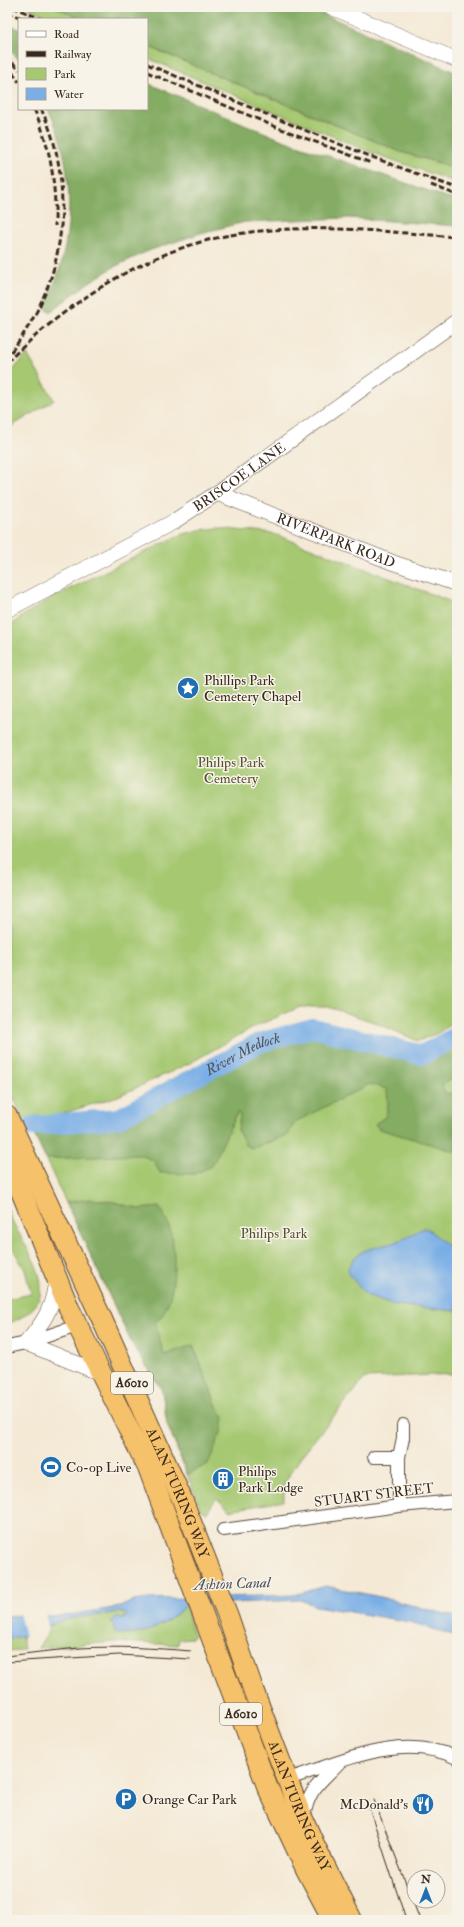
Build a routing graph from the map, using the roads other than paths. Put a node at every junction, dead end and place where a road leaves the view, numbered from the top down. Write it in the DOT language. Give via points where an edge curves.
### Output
graph roads {
  1 [pos="332,7"];
  2 [pos="457,60"];
  3 [pos="457,321"];
  4 [pos="217,493"];
  5 [pos="457,584"];
  6 [pos="7,610"];
  7 [pos="7,1116"];
  8 [pos="7,1157"];
  9 [pos="56,1277"];
  10 [pos="102,1316"];
  11 [pos="77,1326"];
  12 [pos="26,1343"];
  13 [pos="7,1347"];
  14 [pos="100,1373"];
  15 [pos="403,1425"];
  16 [pos="374,1457"];
  17 [pos="399,1457"];
  18 [pos="457,1501"];
  19 [pos="399,1506"];
  20 [pos="223,1530"];
  21 [pos="457,1758"];
  22 [pos="341,1760"];
  23 [pos="288,1779"];
  24 [pos="267,1786"];
  25 [pos="304,1822"];
  26 [pos="332,1920"];
  27 [pos="352,1920"];
  1 -- 2 [label="street"];
  3 -- 4 [label="street, BRISCOE LANE"];
  4 -- 5 [label="street, RIVERPARK ROAD" via="394,563"];
  4 -- 6 [label="street, BRISCOE LANE" via="174,522"];
  7 -- 10 [label="highway, ALAN TURING WAY / A6010"];
  8 -- 9 [label="highway, ALAN TURING WAY / A6010"];
  9 -- 11 [label="highway, ALAN TURING WAY / A6010"];
  9 -- 12 [label="street" via="55,1294 49,1312"];
  10 -- 11 [label="highway"];
  10 -- 23 [label="highway, ALAN TURING WAY / A6010" via="182,1499"];
  11 -- 12 [label="street"];
  11 -- 14 [label="highway, ALAN TURING WAY / A6010"];
  12 -- 13 [label="street"];
  12 -- 14 [label="street"];
  14 -- 24 [label="highway, ALAN TURING WAY / A6010" via="149,1470"];
  15 -- 17 [label="street"];
  16 -- 17 [label="street"];
  17 -- 19 [label="street"];
  18 -- 19 [label="street, STUART STREET"];
  19 -- 20 [label="street, STUART STREET"];
  21 -- 22 [label="street" via="429,1749 401,1748 369,1752"];
  22 -- 23 [label="street"];
  22 -- 25 [label="street" via="313,1790 306,1803"];
  23 -- 24 [label="highway"];
  23 -- 25 [label="highway, ALAN TURING WAY / A6010"];
  24 -- 26 [label="highway, ALAN TURING WAY / A6010"];
  25 -- 27 [label="highway, ALAN TURING WAY / A6010"];
}
